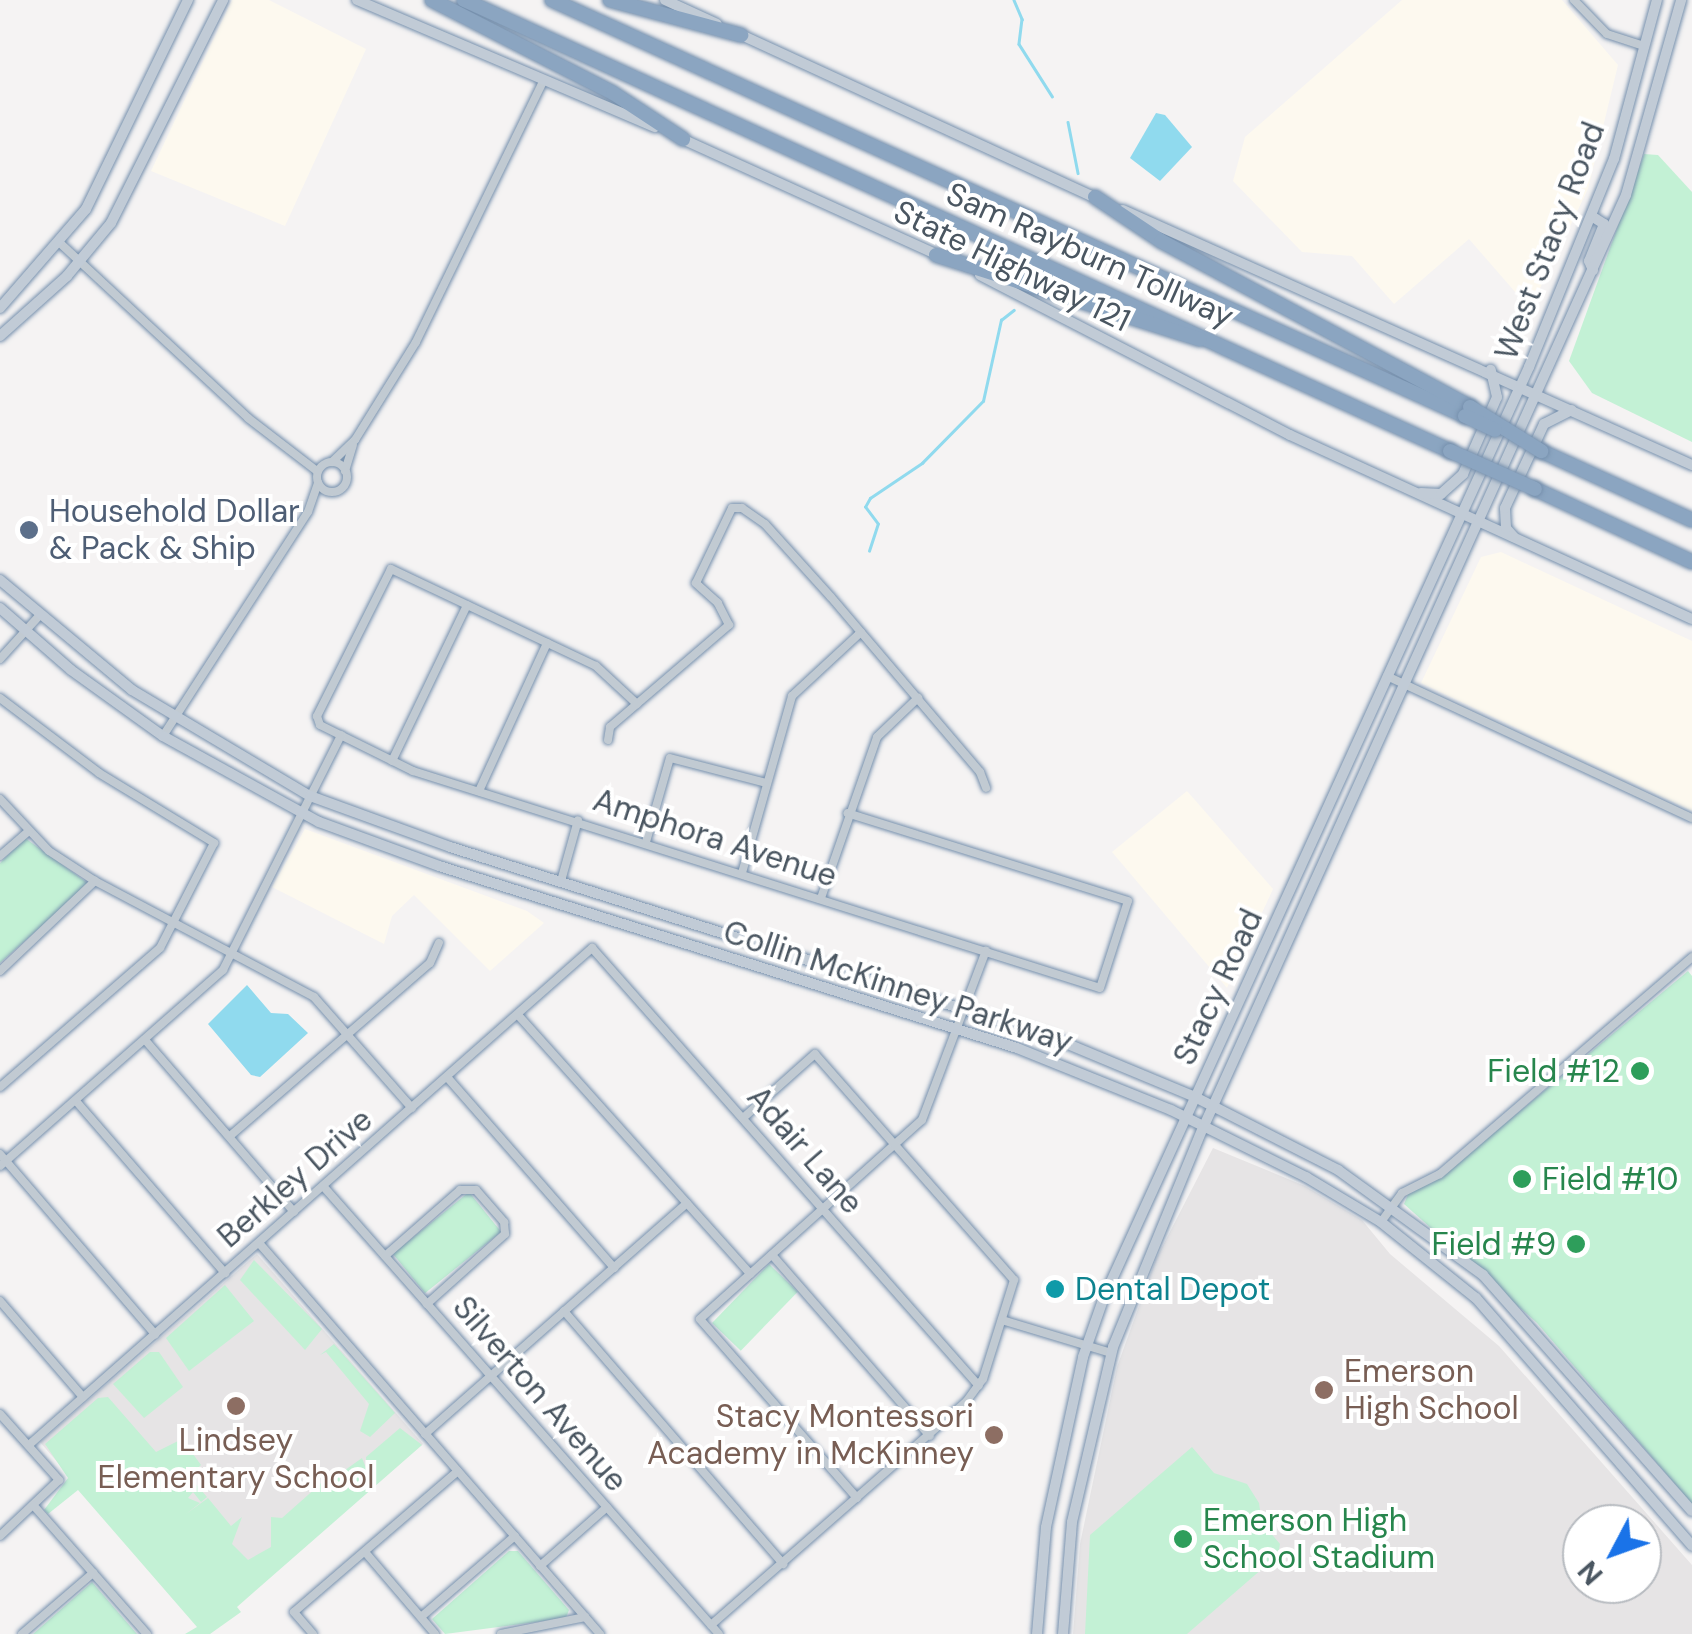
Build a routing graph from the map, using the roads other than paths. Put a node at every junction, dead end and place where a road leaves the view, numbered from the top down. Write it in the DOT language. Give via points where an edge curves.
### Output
graph roads {
  1 [pos="188,0"];
  2 [pos="226,0"];
  3 [pos="357,0"];
  4 [pos="432,0"];
  5 [pos="464,0"];
  6 [pos="552,0"];
  7 [pos="610,0"];
  8 [pos="665,0"];
  9 [pos="1574,0"];
  10 [pos="1657,0"];
  11 [pos="1681,0"];
  12 [pos="741,35"];
  13 [pos="1645,46"];
  14 [pos="1666,52"];
  15 [pos="544,80"];
  16 [pos="683,139"];
  17 [pos="1095,197"];
  18 [pos="1593,216"];
  19 [pos="62,244"];
  20 [pos="936,254"];
  21 [pos="80,261"];
  22 [pos="1593,270"];
  23 [pos="0,308"];
  24 [pos="0,336"];
  25 [pos="1211,340"];
  26 [pos="1491,370"];
  27 [pos="1521,384"];
  28 [pos="1539,393"];
  29 [pos="1572,410"];
  30 [pos="1468,411"];
  31 [pos="354,440"];
  32 [pos="332,462"];
  33 [pos="1692,466"];
  34 [pos="345,471"];
  35 [pos="318,472"];
  36 [pos="318,483"];
  37 [pos="332,492"];
  38 [pos="1414,492"];
  39 [pos="308,512"];
  40 [pos="1460,514"];
  41 [pos="1692,520"];
  42 [pos="1482,524"];
  43 [pos="1516,540"];
  44 [pos="1692,562"];
  45 [pos="0,580"];
  46 [pos="468,605"];
  47 [pos="0,608"];
  48 [pos="39,616"];
  49 [pos="1692,619"];
  50 [pos="26,632"];
  51 [pos="861,632"];
  52 [pos="547,643"];
  53 [pos="0,659"];
  54 [pos="1387,676"];
  55 [pos="1408,685"];
  56 [pos="0,698"];
  57 [pos="918,698"];
  58 [pos="637,704"];
  59 [pos="174,718"];
  60 [pos="341,735"];
  61 [pos="163,736"];
  62 [pos="608,740"];
  63 [pos="392,761"];
  64 [pos="766,782"];
  65 [pos="986,788"];
  66 [pos="479,791"];
  67 [pos="310,796"];
  68 [pos="0,800"];
  69 [pos="847,813"];
  70 [pos="302,814"];
  71 [pos="1692,818"];
  72 [pos="578,820"];
  73 [pos="28,832"];
  74 [pos="646,842"];
  75 [pos="0,856"];
  76 [pos="742,873"];
  77 [pos="1296,876"];
  78 [pos="95,880"];
  79 [pos="561,881"];
  80 [pos="1315,886"];
  81 [pos="821,898"];
  82 [pos="173,926"];
  83 [pos="438,943"];
  84 [pos="592,948"];
  85 [pos="986,951"];
  86 [pos="232,954"];
  87 [pos="1692,957"];
  88 [pos="0,971"];
  89 [pos="966,1007"];
  90 [pos="518,1015"];
  91 [pos="958,1030"];
  92 [pos="348,1034"];
  93 [pos="146,1041"];
  94 [pos="447,1077"];
  95 [pos="0,1087"];
  96 [pos="1195,1097"];
  97 [pos="76,1101"];
  98 [pos="1213,1106"];
  99 [pos="412,1108"];
  100 [pos="743,1118"];
  101 [pos="1184,1118"];
  102 [pos="1203,1128"];
  103 [pos="230,1136"];
  104 [pos="896,1146"];
  105 [pos="2,1161"];
  106 [pos="323,1186"];
  107 [pos="687,1203"];
  108 [pos="1393,1204"];
  109 [pos="824,1210"];
  110 [pos="294,1212"];
  111 [pos="1381,1222"];
  112 [pos="259,1243"];
  113 [pos="772,1255"];
  114 [pos="385,1256"];
  115 [pos="614,1268"];
  116 [pos="225,1273"];
  117 [pos="750,1274"];
  118 [pos="0,1301"];
  119 [pos="427,1304"];
  120 [pos="564,1312"];
  121 [pos="1002,1320"];
  122 [pos="155,1334"];
  123 [pos="1087,1346"];
  124 [pos="1111,1353"];
  125 [pos="1576,1374"];
  126 [pos="491,1376"];
  127 [pos="980,1386"];
  128 [pos="1558,1389"];
  129 [pos="84,1397"];
  130 [pos="1,1413"];
  131 [pos="426,1434"];
  132 [pos="930,1436"];
  133 [pos="30,1444"];
  134 [pos="458,1471"];
  135 [pos="857,1498"];
  136 [pos="34,1506"];
  137 [pos="607,1507"];
  138 [pos="1692,1511"];
  139 [pos="0,1536"];
  140 [pos="515,1536"];
  141 [pos="1692,1546"];
  142 [pos="1044,1548"];
  143 [pos="1067,1550"];
  144 [pos="365,1552"];
  145 [pos="783,1564"];
  146 [pos="540,1566"];
  147 [pos="93,1573"];
  148 [pos="420,1616"];
  149 [pos="586,1617"];
  150 [pos="711,1625"];
  151 [pos="22,1634"];
  152 [pos="147,1634"];
  153 [pos="313,1634"];
  154 [pos="435,1634"];
  155 [pos="502,1634"];
  156 [pos="600,1634"];
  157 [pos="720,1634"];
  158 [pos="1037,1634"];
  159 [pos="1063,1634"];
  1 -- 19 [label="main road" via="128,128"];
  2 -- 21 [label="main road" via="133,185"];
  3 -- 15 [label="main road, State Highway 121"];
  4 -- 16 [label="highway" via="613,94"];
  5 -- 25 [label="highway, Sam Rayburn Tollway"];
  6 -- 30 [label="highway, Sam Rayburn Tollway"];
  7 -- 12 [label="highway"];
  8 -- 12 [label="main road"];
  9 -- 13 [label="street" via="1607,34"];
  10 -- 13 [label="main road, West Stacy Road"];
  11 -- 14 [label="main road, West Stacy Road"];
  12 -- 17 [label="main road"];
  13 -- 14 [label="main road"];
  13 -- 18 [label="main road, West Stacy Road"];
  14 -- 22 [label="main road, West Stacy Road" via="1634,171"];
  15 -- 16 [label="main road, State Highway 121"];
  15 -- 31 [label="street" via="427,322"];
  16 -- 20 [label="main road, State Highway 121"];
  17 -- 26 [label="main road"];
  17 -- 30 [label="highway" via="1161,241"];
  18 -- 22 [label="main road" via="1604,224 1589,261"];
  18 -- 27 [label="main road, West Stacy Road"];
  19 -- 21 [label="street"];
  19 -- 23 [label="main road"];
  20 -- 25 [label="highway" via="1189,340"];
  20 -- 38 [label="main road, State Highway 121"];
  21 -- 24 [label="main road"];
  21 -- 35 [label="street" via="248,418"];
  22 -- 28 [label="main road, West Stacy Road"];
  25 -- 44 [label="highway, Sam Rayburn Tollway, bridge"];
  26 -- 27 [label="main road"];
  26 -- 38 [label="main road" via="1497,396 1463,474 1441,494"];
  27 -- 28 [label="main road"];
  27 -- 40 [label="main road, Stacy Road"];
  28 -- 29 [label="main road"];
  28 -- 42 [label="main road, Stacy Road"];
  29 -- 33 [label="main road"];
  29 -- 43 [label="main road" via="1544,424 1505,508 1506,528"];
  30 -- 41 [label="highway, Sam Rayburn Tollway, bridge"];
  31 -- 32 [label="street"];
  31 -- 34 [label="street"];
  32 -- 34 [label="street"];
  32 -- 35 [label="street"];
  34 -- 37 [label="street" via="344,486"];
  35 -- 36 [label="street"];
  36 -- 37 [label="street"];
  36 -- 39 [label="street"];
  37 -- 39 [label="street"];
  38 -- 40 [label="main road, State Highway 121"];
  39 -- 59 [label="street"];
  40 -- 42 [label="main road, State Highway 121"];
  40 -- 54 [label="main road, Stacy Road"];
  42 -- 43 [label="main road, State Highway 121"];
  42 -- 55 [label="main road, Stacy Road"];
  43 -- 49 [label="main road, State Highway 121"];
  45 -- 48 [label="main road, Collin McKinney Parkway"];
  46 -- 52 [label="street"];
  46 -- 60 [label="street, Amphora Avenue" via="386,571 318,708 320,725"];
  46 -- 63 [label="street"];
  47 -- 50 [label="main road, Collin McKinney Parkway"];
  48 -- 50 [label="street"];
  48 -- 59 [label="main road, Collin McKinney Parkway"];
  50 -- 53 [label="street"];
  50 -- 61 [label="main road, Collin McKinney Parkway"];
  51 -- 57 [label="street"];
  51 -- 58 [label="street" via="765,524 732,508 696,583 718,603 728,624"];
  51 -- 64 [label="street" via="792,696"];
  52 -- 58 [label="street" via="596,666"];
  52 -- 66 [label="street"];
  54 -- 55 [label="street"];
  54 -- 77 [label="main road, Stacy Road"];
  55 -- 71 [label="street"];
  55 -- 80 [label="main road, Stacy Road"];
  56 -- 82 [label="street" via="99,774 214,843"];
  57 -- 65 [label="street"];
  57 -- 69 [label="street" via="877,736"];
  58 -- 62 [label="street" via="610,727"];
  59 -- 61 [label="street"];
  59 -- 67 [label="main road, Collin McKinney Parkway"];
  60 -- 63 [label="street, Amphora Avenue"];
  60 -- 67 [label="street"];
  61 -- 70 [label="main road, Collin McKinney Parkway"];
  63 -- 66 [label="street, Amphora Avenue"];
  64 -- 74 [label="street" via="670,758"];
  64 -- 76 [label="street"];
  66 -- 72 [label="street, Amphora Avenue"];
  67 -- 70 [label="street"];
  67 -- 79 [label="main road, Collin McKinney Parkway"];
  68 -- 73 [label="street"];
  69 -- 81 [label="street"];
  69 -- 85 [label="street, Amphora Avenue" via="1128,901 1100,988"];
  70 -- 86 [label="street"];
  70 -- 91 [label="main road, Collin McKinney Parkway" via="424,862"];
  72 -- 74 [label="street, Amphora Avenue"];
  72 -- 79 [label="street"];
  73 -- 75 [label="street"];
  73 -- 78 [label="street"];
  74 -- 76 [label="street, Amphora Avenue"];
  76 -- 81 [label="street, Amphora Avenue"];
  77 -- 80 [label="main road"];
  77 -- 96 [label="main road, Stacy Road"];
  78 -- 82 [label="street"];
  78 -- 88 [label="street"];
  79 -- 89 [label="main road, Collin McKinney Parkway"];
  80 -- 98 [label="main road, Stacy Road"];
  81 -- 85 [label="street, Amphora Avenue"];
  82 -- 86 [label="street"];
  82 -- 95 [label="street" via="160,948"];
  83 -- 92 [label="street" via="430,963"];
  84 -- 90 [label="street, Berkley Drive"];
  84 -- 100 [label="street, Adair Lane"];
  85 -- 89 [label="street"];
  86 -- 92 [label="street" via="314,997"];
  86 -- 93 [label="street" via="207,988"];
  87 -- 108 [label="street" via="1440,1174"];
  89 -- 91 [label="street"];
  89 -- 96 [label="main road, Collin McKinney Parkway"];
  90 -- 94 [label="street, Berkley Drive"];
  90 -- 107 [label="street"];
  91 -- 101 [label="main road, Collin McKinney Parkway" via="1055,1062"];
  91 -- 104 [label="street" via="934,1102"];
  92 -- 99 [label="street"];
  92 -- 103 [label="street"];
  93 -- 97 [label="street"];
  93 -- 103 [label="street"];
  94 -- 99 [label="street, Berkley Drive"];
  94 -- 115 [label="street"];
  96 -- 98 [label="main road, Collin McKinney Parkway"];
  96 -- 101 [label="main road, Stacy Road"];
  97 -- 105 [label="street"];
  97 -- 116 [label="street"];
  98 -- 102 [label="main road, Stacy Road"];
  98 -- 108 [label="main road, Collin McKinney Parkway"];
  99 -- 106 [label="street, Berkley Drive"];
  100 -- 104 [label="street" via="815,1054"];
  100 -- 109 [label="street, Adair Lane"];
  101 -- 102 [label="main road, Collin McKinney Parkway"];
  101 -- 123 [label="main road, Stacy Road" via="1132,1226"];
  102 -- 111 [label="main road, Collin McKinney Parkway"];
  102 -- 124 [label="main road, Stacy Road"];
  103 -- 110 [label="street"];
  104 -- 109 [label="street"];
  104 -- 121 [label="street" via="1014,1280"];
  105 -- 122 [label="street"];
  106 -- 110 [label="street, Berkley Drive"];
  106 -- 114 [label="street, Silverton Avenue"];
  107 -- 115 [label="street"];
  107 -- 117 [label="street"];
  108 -- 111 [label="street"];
  108 -- 125 [label="main road, Collin McKinney Parkway" via="1483,1275"];
  109 -- 113 [label="street"];
  109 -- 127 [label="street, Adair Lane"];
  110 -- 112 [label="street, Berkley Drive"];
  111 -- 128 [label="main road, Collin McKinney Parkway" via="1476,1298"];
  112 -- 116 [label="street, Berkley Drive"];
  112 -- 131 [label="street"];
  113 -- 117 [label="street"];
  113 -- 132 [label="street"];
  114 -- 119 [label="street, Silverton Avenue"];
  114 -- 119 [label="street" via="460,1190 476,1190 504,1222 506,1234"];
  115 -- 120 [label="street"];
  116 -- 122 [label="street, Berkley Drive"];
  117 -- 135 [label="street" via="700,1319"];
  118 -- 129 [label="street"];
  119 -- 126 [label="street, Silverton Avenue"];
  120 -- 126 [label="street"];
  120 -- 145 [label="street"];
  121 -- 123 [label="street"];
  121 -- 127 [label="street"];
  122 -- 129 [label="street, Berkley Drive"];
  123 -- 124 [label="street"];
  123 -- 142 [label="main road, Stacy Road"];
  124 -- 143 [label="main road, Stacy Road"];
  125 -- 128 [label="main road"];
  125 -- 138 [label="main road, Collin McKinney Parkway"];
  126 -- 131 [label="street"];
  126 -- 137 [label="street, Silverton Avenue"];
  127 -- 132 [label="street"];
  128 -- 141 [label="main road, Collin McKinney Parkway"];
  129 -- 133 [label="street, Berkley Drive"];
  130 -- 133 [label="street"];
  131 -- 134 [label="street"];
  132 -- 135 [label="street"];
  133 -- 136 [label="street" via="60,1480"];
  134 -- 140 [label="street"];
  134 -- 144 [label="street"];
  135 -- 145 [label="street"];
  136 -- 139 [label="street"];
  136 -- 147 [label="street"];
  137 -- 146 [label="street"];
  137 -- 150 [label="street, Silverton Avenue"];
  140 -- 146 [label="street"];
  140 -- 148 [label="street"];
  142 -- 143 [label="main road"];
  142 -- 158 [label="main road, Stacy Road"];
  143 -- 159 [label="main road, Stacy Road"];
  144 -- 148 [label="street"];
  144 -- 153 [label="street" via="294,1612"];
  145 -- 150 [label="street"];
  146 -- 149 [label="street"];
  147 -- 151 [label="street"];
  147 -- 152 [label="street"];
  148 -- 154 [label="street"];
  149 -- 155 [label="street"];
  149 -- 156 [label="street"];
  150 -- 157 [label="street, Silverton Avenue"];
}
